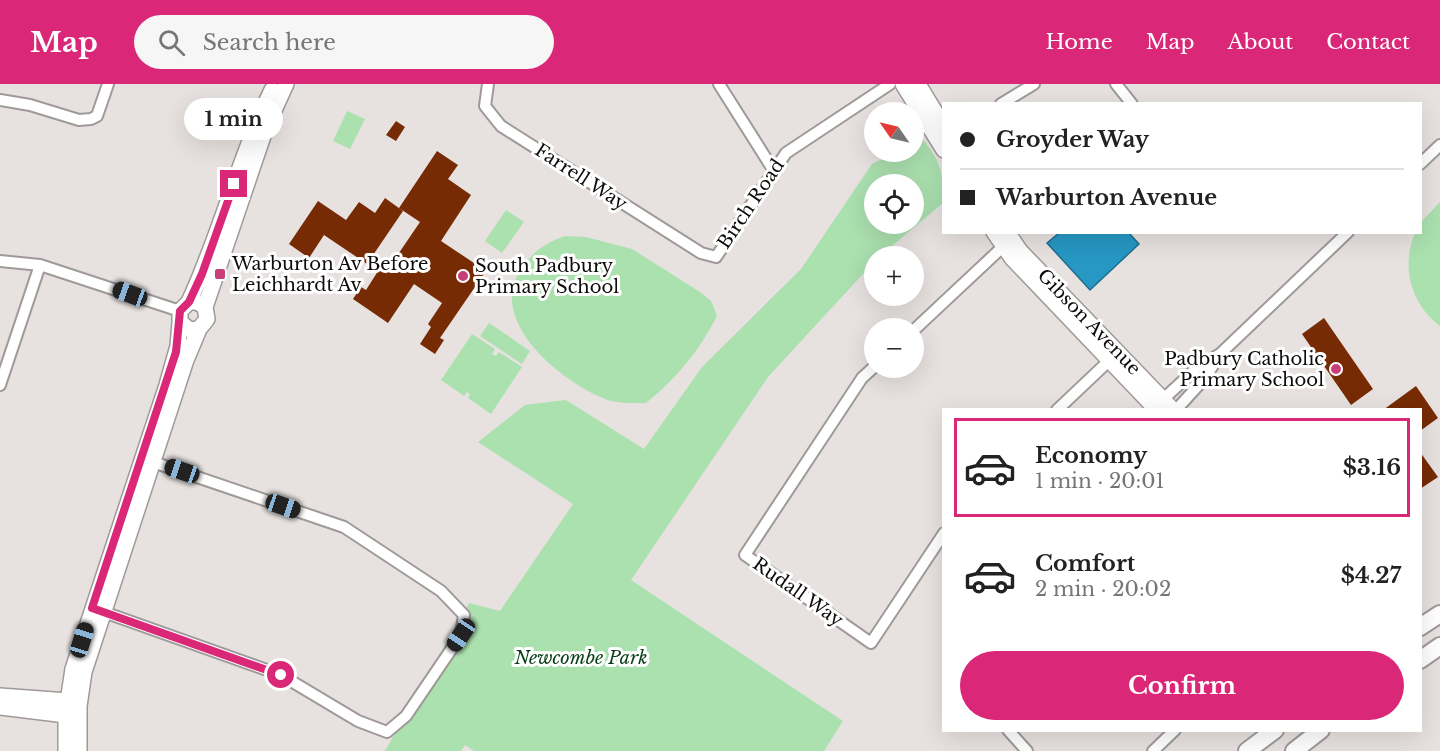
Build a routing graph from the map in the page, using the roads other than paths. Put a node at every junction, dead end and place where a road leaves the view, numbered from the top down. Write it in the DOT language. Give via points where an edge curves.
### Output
graph roads {
  1 [pos="108,84"];
  2 [pos="275,84"];
  3 [pos="286,84"];
  4 [pos="488,84"];
  5 [pos="719,84"];
  6 [pos="890,84"];
  7 [pos="903,84"];
  8 [pos="918,84"];
  9 [pos="1035,84"];
  10 [pos="1116,84"];
  11 [pos="0,100"];
  12 [pos="1004,102"];
  13 [pos="1130,102"];
  14 [pos="942,139"];
  15 [pos="1440,145"];
  16 [pos="1422,162"];
  17 [pos="774,171"];
  18 [pos="1346,234"];
  19 [pos="1007,239"];
  20 [pos="701,253"];
  21 [pos="0,261"];
  22 [pos="40,265"];
  23 [pos="205,307"];
  24 [pos="183,311"];
  25 [pos="924,320"];
  26 [pos="199,329"];
  27 [pos="1220,354"];
  28 [pos="1113,357"];
  29 [pos="864,376"];
  30 [pos="0,385"];
  31 [pos="1165,407"];
  32 [pos="1059,408"];
  33 [pos="147,460"];
  34 [pos="942,536"];
  35 [pos="97,610"];
  36 [pos="1440,614"];
  37 [pos="1422,626"];
  38 [pos="1440,646"];
  39 [pos="1422,659"];
  40 [pos="0,696"];
  41 [pos="0,707"];
  42 [pos="73,709"];
  43 [pos="1010,732"];
  44 [pos="1173,732"];
  45 [pos="1272,732"];
  46 [pos="1318,732"];
  47 [pos="66,751"];
  48 [pos="79,751"];
  49 [pos="1027,751"];
  50 [pos="1153,751"];
  51 [pos="1247,751"];
  52 [pos="1294,751"];
  1 -- 11 [label="street" via="97,116 84,121"];
  2 -- 24 [label="street" via="254,129 208,259"];
  3 -- 23 [label="street" via="265,130"];
  4 -- 20 [label="street, Farrell Way" via="485,106 501,126"];
  5 -- 17 [label="street"];
  6 -- 17 [label="street, Birch Road" via="786,153"];
  7 -- 14 [label="street"];
  8 -- 14 [label="street"];
  9 -- 12 [label="street"];
  10 -- 13 [label="street"];
  15 -- 16 [label="street"];
  17 -- 20 [label="street, Birch Road" via="716,257"];
  18 -- 27 [label="street"];
  19 -- 25 [label="street"];
  19 -- 28 [label="street, Gibson Avenue"];
  21 -- 22 [label="street"];
  22 -- 24 [label="street"];
  22 -- 30 [label="street"];
  23 -- 24 [label="street" via="198,302"];
  23 -- 26 [label="street" via="207,319"];
  24 -- 26 [label="street" via="190,330"];
  24 -- 33 [label="street"];
  26 -- 33 [label="street"];
  27 -- 31 [label="street" via="1197,368"];
  27 -- 31 [label="street" via="1204,378"];
  28 -- 31 [label="street, Gibson Avenue"];
  28 -- 32 [label="street"];
  29 -- 34 [label="street, Rudall Way" via="745,555 871,643"];
  33 -- 35 [label="street"];
  33 -- 35 [label="street" via="344,527 441,591 464,615 461,635 406,716 387,732 358,721 281,675"];
  35 -- 42 [label="street" via="73,669"];
  36 -- 37 [label="main road"];
  38 -- 39 [label="main road"];
  40 -- 42 [label="street"];
  41 -- 42 [label="street"];
  42 -- 47 [label="street"];
  42 -- 48 [label="street"];
  43 -- 49 [label="street"];
  44 -- 50 [label="street"];
  45 -- 51 [label="main road"];
  46 -- 52 [label="main road"];
}
